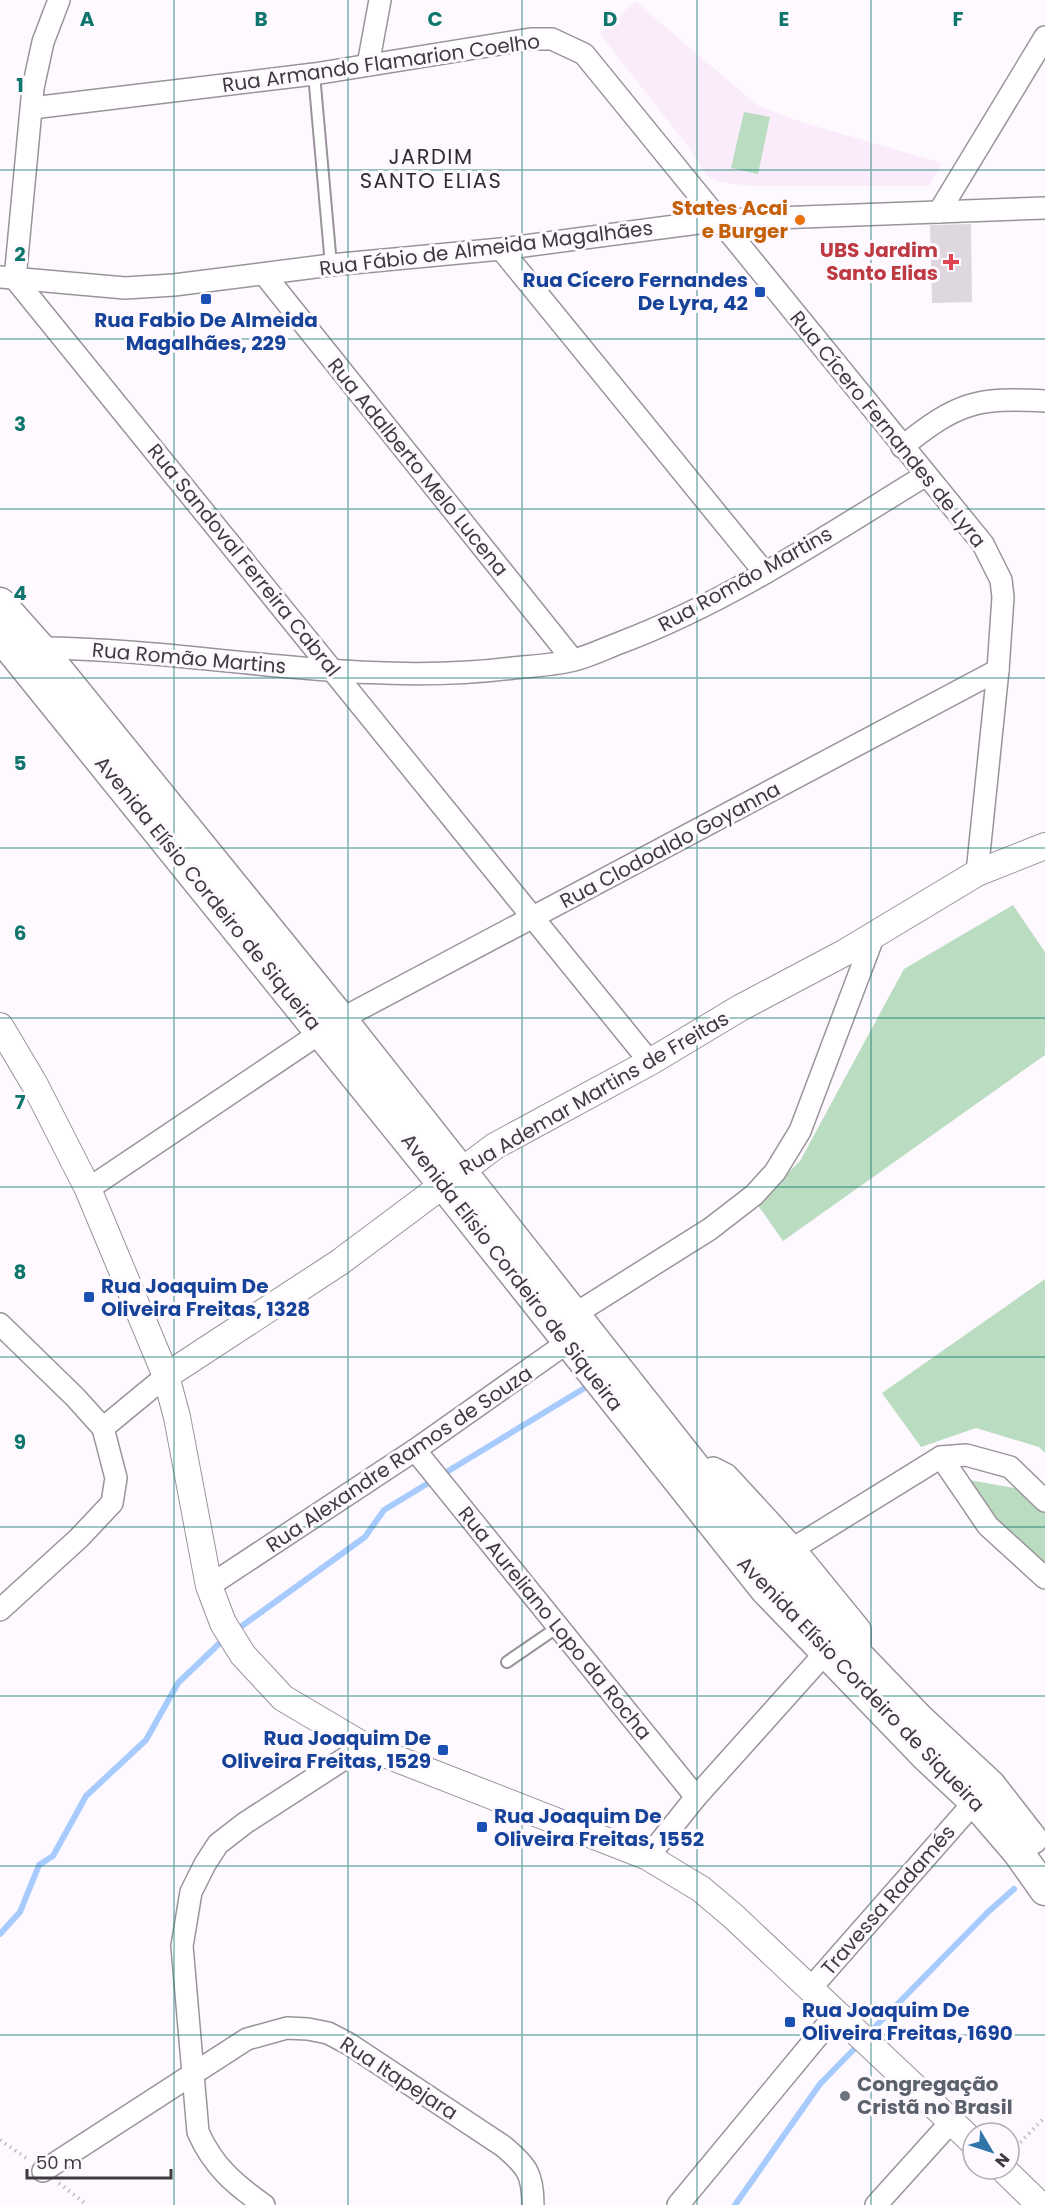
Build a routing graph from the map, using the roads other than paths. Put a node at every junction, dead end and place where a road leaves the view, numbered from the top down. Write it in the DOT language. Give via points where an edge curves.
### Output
graph roads {
  1 [pos="59,0"];
  2 [pos="380,0"];
  3 [pos="1045,37"];
  4 [pos="368,65"];
  5 [pos="314,74"];
  6 [pos="32,108"];
  7 [pos="1045,208"];
  8 [pos="939,212"];
  9 [pos="721,220"];
  10 [pos="501,249"];
  11 [pos="331,265"];
  12 [pos="264,274"];
  13 [pos="8,278"];
  14 [pos="1045,401"];
  15 [pos="902,447"];
  16 [pos="926,475"];
  17 [pos="765,573"];
  18 [pos="0,603"];
  19 [pos="0,636"];
  20 [pos="31,655"];
  21 [pos="573,660"];
  22 [pos="333,670"];
  23 [pos="998,670"];
  24 [pos="1045,846"];
  25 [pos="977,873"];
  26 [pos="533,918"];
  27 [pos="874,935"];
  28 [pos="844,953"];
  29 [pos="857,980"];
  30 [pos="0,1026"];
  31 [pos="331,1026"];
  32 [pos="650,1062"];
  33 [pos="451,1176"];
  34 [pos="88,1189"];
  35 [pos="0,1324"];
  36 [pos="571,1328"];
  37 [pos="166,1376"];
  38 [pos="103,1428"];
  39 [pos="420,1456"];
  40 [pos="941,1457"];
  41 [pos="699,1472"];
  42 [pos="1045,1501"];
  43 [pos="794,1548"];
  44 [pos="1045,1578"];
  45 [pos="212,1594"];
  46 [pos="0,1611"];
  47 [pos="558,1627"];
  48 [pos="842,1649"];
  49 [pos="507,1662"];
  50 [pos="364,1746"];
  51 [pos="982,1793"];
  52 [pos="696,1797"];
  53 [pos="648,1857"];
  54 [pos="1043,1876"];
  55 [pos="810,1989"];
  56 [pos="844,2021"];
  57 [pos="192,2075"];
  58 [pos="950,2123"];
  59 [pos="961,2132"];
  60 [pos="43,2171"];
  61 [pos="1015,2181"];
  62 [pos="264,2205"];
  63 [pos="533,2205"];
  64 [pos="678,2205"];
  65 [pos="876,2205"];
  66 [pos="1040,2205"];
  1 -- 6 [label="street" via="43,42"];
  2 -- 4 [label="street"];
  3 -- 8 [label="street"];
  4 -- 5 [label="street, Rua Armando Flamarion Coelho"];
  4 -- 9 [label="street, Rua Armando Flamarion Coelho" via="531,39 552,39 570,45 595,65"];
  5 -- 6 [label="street, Rua Armando Flamarion Coelho"];
  5 -- 11 [label="lane"];
  6 -- 13 [label="street"];
  7 -- 8 [label="street, Rua Fábio de Almeida Magalhães"];
  8 -- 9 [label="street, Rua Fábio de Almeida Magalhães"];
  9 -- 10 [label="street, Rua Fábio de Almeida Magalhães"];
  9 -- 15 [label="street, Rua Cícero Fernandes de Lyra"];
  10 -- 11 [label="street, Rua Fábio de Almeida Magalhães"];
  10 -- 17 [label="street"];
  11 -- 12 [label="street, Rua Fábio de Almeida Magalhães"];
  12 -- 13 [label="street, Rua Fábio de Almeida Magalhães" via="124,288"];
  12 -- 21 [label="street, Rua Adalberto Melo Lucena"];
  13 -- 22 [label="street, Rua Sandoval Ferreira Cabral"];
  14 -- 15 [label="street" via="999,399 968,404 927,427"];
  15 -- 16 [label="street, Rua Cícero Fernandes de Lyra"];
  16 -- 17 [label="street, Rua Romão Martins"];
  16 -- 23 [label="street, Rua Cícero Fernandes de Lyra" via="983,544 997,571 1003,597"];
  17 -- 21 [label="street, Rua Romão Martins" via="660,627"];
  18 -- 20 [label="main road, Avenida Elísio Cordeiro de Siqueira"];
  19 -- 20 [label="main road, Avenida Elísio Cordeiro de Siqueira"];
  20 -- 22 [label="street, Rua Romão Martins" via="105,650"];
  20 -- 31 [label="main road, Avenida Elísio Cordeiro de Siqueira"];
  21 -- 22 [label="street, Rua Romão Martins" via="483,672"];
  22 -- 26 [label="street, Rua Sandoval Ferreira Cabral"];
  23 -- 25 [label="street, Rua Cícero Fernandes de Lyra"];
  23 -- 26 [label="street, Rua Clodoaldo Goyanna"];
  24 -- 25 [label="street, Rua Ademar Martins de Freitas"];
  25 -- 27 [label="street, Rua Ademar Martins de Freitas"];
  26 -- 31 [label="street, Rua Clodoaldo Goyanna"];
  26 -- 32 [label="street, Rua Sandoval Ferreira Cabral"];
  27 -- 28 [label="street, Rua Ademar Martins de Freitas"];
  27 -- 29 [label="street, Rua Alexandre Ramos de Souza"];
  28 -- 29 [label="street"];
  28 -- 32 [label="street, Rua Ademar Martins de Freitas"];
  29 -- 36 [label="street, Rua Alexandre Ramos de Souza" via="801,1131 775,1172 754,1195 710,1229"];
  30 -- 34 [label="street"];
  31 -- 33 [label="main road, Avenida Elísio Cordeiro de Siqueira"];
  31 -- 34 [label="street, Rua Clodoaldo Goyanna"];
  32 -- 33 [label="street, Rua Ademar Martins de Freitas" via="495,1146"];
  33 -- 36 [label="main road, Avenida Elísio Cordeiro de Siqueira"];
  33 -- 37 [label="street, Rua Ademar Martins de Freitas" via="340,1262"];
  34 -- 37 [label="street"];
  35 -- 38 [label="street"];
  36 -- 39 [label="street, Rua Alexandre Ramos de Souza"];
  36 -- 41 [label="main road, Avenida Elísio Cordeiro de Siqueira"];
  36 -- 48 [label="main road, Avenida Elísio Cordeiro de Siqueira" via="765,1589"];
  37 -- 38 [label="street"];
  37 -- 45 [label="street"];
  38 -- 46 [label="street" via="116,1478 112,1503"];
  39 -- 45 [label="street, Rua Alexandre Ramos de Souza"];
  39 -- 47 [label="street, Rua Aureliano Lopo da Rocha"];
  40 -- 42 [label="street" via="966,1455 1010,1467"];
  40 -- 43 [label="street"];
  40 -- 44 [label="street" via="988,1526"];
  41 -- 43 [label="street" via="713,1468 727,1475"];
  41 -- 48 [label="main road, Avenida Elísio Cordeiro de Siqueira"];
  43 -- 48 [label="street" via="860,1629"];
  45 -- 50 [label="street" via="233,1642 283,1698"];
  47 -- 49 [label="lane"];
  47 -- 52 [label="street, Rua Aureliano Lopo da Rocha"];
  48 -- 51 [label="main road, Avenida Elísio Cordeiro de Siqueira" via="918,1718"];
  48 -- 52 [label="street"];
  50 -- 53 [label="street"];
  50 -- 57 [label="street" via="245,1823 218,1844 205,1864 191,1892 182,1946"];
  51 -- 54 [label="main road, Avenida Elísio Cordeiro de Siqueira"];
  51 -- 55 [label="street, Travessa Radamés"];
  52 -- 53 [label="street"];
  53 -- 55 [label="street" via="701,1889"];
  55 -- 56 [label="street"];
  56 -- 58 [label="street"];
  56 -- 64 [label="street"];
  57 -- 60 [label="street, Rua Itapejara"];
  57 -- 62 [label="street" via="198,2132 208,2154 237,2187"];
  57 -- 63 [label="street, Rua Itapejara" via="247,2039 286,2028 328,2033 407,2081 521,2161 531,2177"];
  58 -- 59 [label="street"];
  58 -- 65 [label="street"];
  61 -- 66 [label="street"];
}
